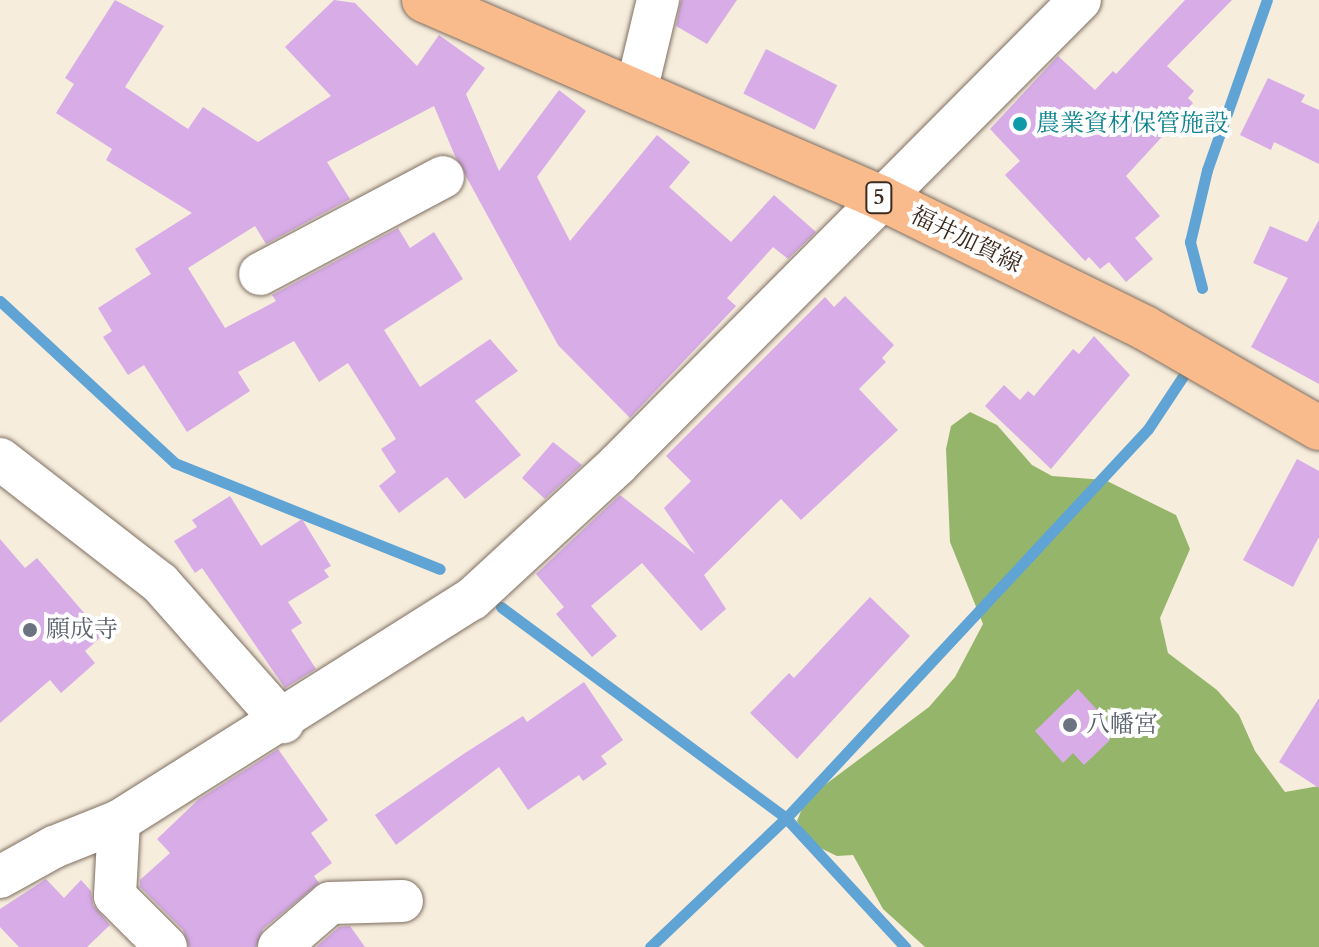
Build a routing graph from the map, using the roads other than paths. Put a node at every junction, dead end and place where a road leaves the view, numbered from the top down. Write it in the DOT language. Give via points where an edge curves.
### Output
graph roads {
  1 [pos="424,0"];
  2 [pos="658,0"];
  3 [pos="1080,0"];
  4 [pos="636,92"];
  5 [pos="443,177"];
  6 [pos="881,198"];
  7 [pos="260,274"];
  8 [pos="1319,428"];
  9 [pos="0,459"];
  10 [pos="283,722"];
  11 [pos="119,821"];
  12 [pos="0,877"];
  13 [pos="402,901"];
  14 [pos="166,947"];
  15 [pos="279,947"];
  1 -- 4 [label="main road, 福井加賀線 / 5"];
  2 -- 4 [label="street"];
  3 -- 6 [label="street"];
  4 -- 6 [label="main road, 福井加賀線 / 5"];
  5 -- 7 [label="street"];
  6 -- 8 [label="main road, 福井加賀線 / 5" via="1145,328"];
  6 -- 10 [label="street" via="523,555 472,599"];
  9 -- 10 [label="street" via="160,583"];
  10 -- 11 [label="street"];
  11 -- 12 [label="street" via="54,847"];
  11 -- 14 [label="street" via="115,896"];
  13 -- 15 [label="street" via="330,903"];
}
